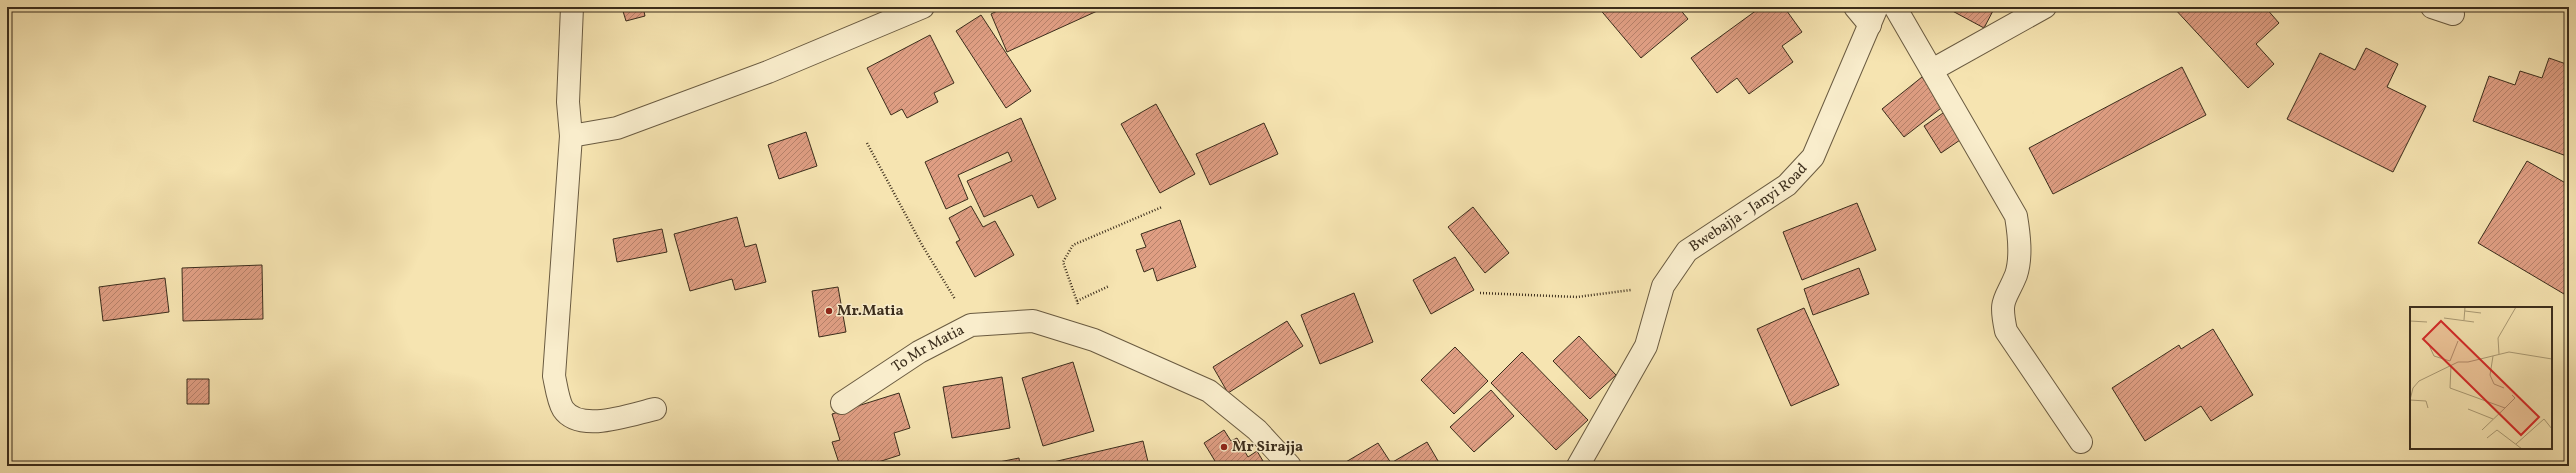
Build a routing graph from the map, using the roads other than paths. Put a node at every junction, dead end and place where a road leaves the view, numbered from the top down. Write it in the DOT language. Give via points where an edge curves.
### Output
graph roads {
  1 [pos="572,7"];
  2 [pos="923,7"];
  3 [pos="1856,7"];
  4 [pos="1895,7"];
  5 [pos="2045,7"];
  6 [pos="2432,7"];
  7 [pos="2453,14"];
  8 [pos="1873,16"];
  9 [pos="1932,70"];
  10 [pos="571,136"];
  11 [pos="842,403"];
  12 [pos="655,409"];
  13 [pos="2081,442"];
  14 [pos="1290,466"];
  15 [pos="1578,466"];
  1 -- 10 [label="street" via="568,102"];
  2 -- 10 [label="street" via="768,72 624,125"];
  3 -- 8 [label="street"];
  4 -- 9 [label="street"];
  5 -- 9 [label="street"];
  6 -- 7 [label="street"];
  8 -- 15 [label="street, Bwebajja - Janyi Road" via="1813,157 1787,185 1687,251 1663,286 1646,346"];
  9 -- 13 [label="street" via="2016,216 2020,240 2016,274 2004,297 2002,312 2006,331"];
  10 -- 12 [label="street" via="554,376 563,409 576,418 594,423"];
  11 -- 14 [label="street, To Mr Matia" via="919,352 971,325 1033,321 1094,340 1209,391 1258,430"];
}
